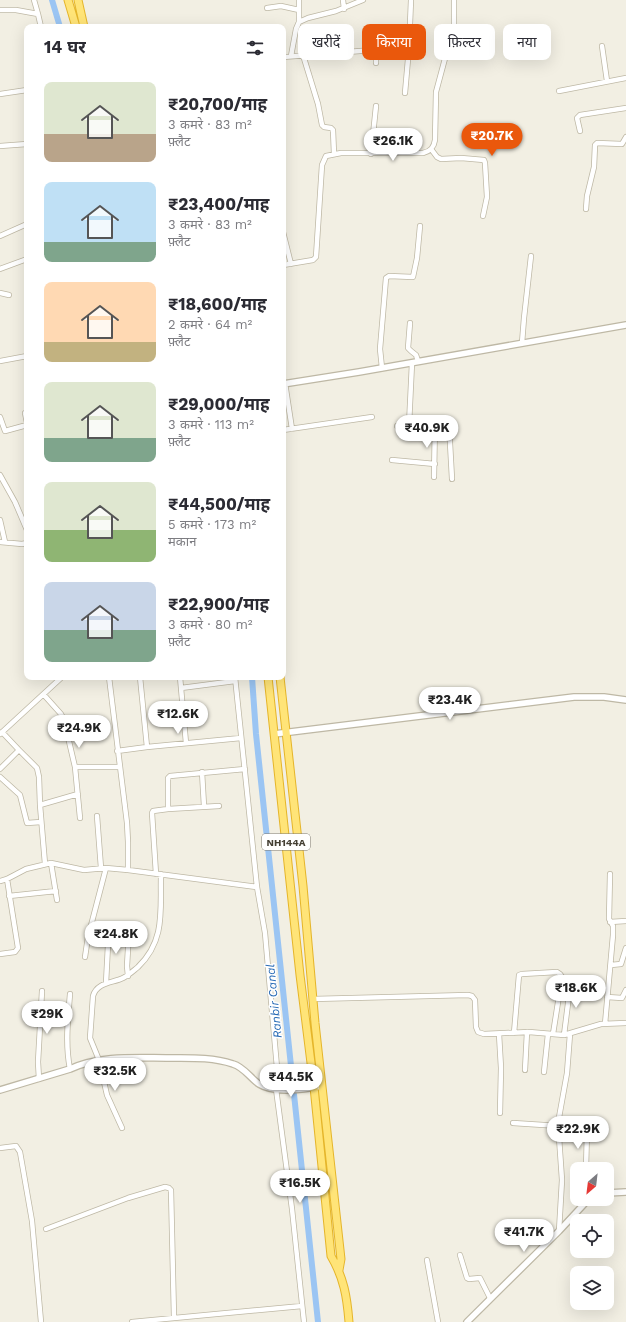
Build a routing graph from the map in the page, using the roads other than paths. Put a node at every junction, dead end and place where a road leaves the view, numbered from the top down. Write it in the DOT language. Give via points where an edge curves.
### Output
graph roads {
  1 [pos="34,0"];
  2 [pos="68,0"];
  3 [pos="78,0"];
  4 [pos="299,0"];
  5 [pos="343,0"];
  6 [pos="363,0"];
  7 [pos="411,0"];
  8 [pos="454,0"];
  9 [pos="267,8"];
  10 [pos="344,9"];
  11 [pos="0,10"];
  12 [pos="299,10"];
  13 [pos="38,14"];
  14 [pos="299,22"];
  15 [pos="40,24"];
  16 [pos="75,24"];
  17 [pos="83,24"];
  18 [pos="602,46"];
  19 [pos="354,51"];
  20 [pos="298,55"];
  21 [pos="291,56"];
  22 [pos="286,57"];
  23 [pos="305,60"];
  24 [pos="376,63"];
  25 [pos="626,78"];
  26 [pos="607,81"];
  27 [pos="24,90"];
  28 [pos="559,91"];
  29 [pos="405,93"];
  30 [pos="0,94"];
  31 [pos="376,106"];
  32 [pos="626,108"];
  33 [pos="580,131"];
  34 [pos="626,136"];
  35 [pos="24,144"];
  36 [pos="0,146"];
  37 [pos="431,149"];
  38 [pos="334,154"];
  39 [pos="371,154"];
  40 [pos="586,210"];
  41 [pos="483,216"];
  42 [pos="24,225"];
  43 [pos="420,226"];
  44 [pos="0,230"];
  45 [pos="2,235"];
  46 [pos="286,244"];
  47 [pos="531,256"];
  48 [pos="24,260"];
  49 [pos="291,264"];
  50 [pos="286,265"];
  51 [pos="0,268"];
  52 [pos="0,293"];
  53 [pos="9,295"];
  54 [pos="410,323"];
  55 [pos="626,324"];
  56 [pos="522,343"];
  57 [pos="24,357"];
  58 [pos="416,359"];
  59 [pos="0,361"];
  60 [pos="382,366"];
  61 [pos="286,384"];
  62 [pos="286,395"];
  63 [pos="372,416"];
  64 [pos="0,417"];
  65 [pos="410,420"];
  66 [pos="435,422"];
  67 [pos="24,425"];
  68 [pos="397,426"];
  69 [pos="292,429"];
  70 [pos="286,430"];
  71 [pos="392,460"];
  72 [pos="435,464"];
  73 [pos="0,475"];
  74 [pos="434,477"];
  75 [pos="452,479"];
  76 [pos="0,520"];
  77 [pos="24,523"];
  78 [pos="2,542"];
  79 [pos="24,544"];
  80 [pos="59,680"];
  81 [pos="109,680"];
  82 [pos="140,680"];
  83 [pos="180,680"];
  84 [pos="229,680"];
  85 [pos="235,680"];
  86 [pos="268,680"];
  87 [pos="280,680"];
  88 [pos="181,688"];
  89 [pos="44,694"];
  90 [pos="626,700"];
  91 [pos="286,732"];
  92 [pos="1,733"];
  93 [pos="274,734"];
  94 [pos="241,738"];
  95 [pos="186,743"];
  96 [pos="147,746"];
  97 [pos="19,750"];
  98 [pos="117,751"];
  99 [pos="75,767"];
  100 [pos="119,767"];
  101 [pos="0,769"];
  102 [pos="245,769"];
  103 [pos="202,772"];
  104 [pos="0,777"];
  105 [pos="78,794"];
  106 [pos="40,805"];
  107 [pos="204,806"];
  108 [pos="219,806"];
  109 [pos="168,809"];
  110 [pos="97,816"];
  111 [pos="80,818"];
  112 [pos="41,822"];
  113 [pos="51,863"];
  114 [pos="45,864"];
  115 [pos="104,868"];
  116 [pos="128,870"];
  117 [pos="158,874"];
  118 [pos="610,874"];
  119 [pos="7,880"];
  120 [pos="0,881"];
  121 [pos="257,887"];
  122 [pos="56,890"];
  123 [pos="9,896"];
  124 [pos="57,900"];
  125 [pos="626,921"];
  126 [pos="610,922"];
  127 [pos="109,926"];
  128 [pos="129,932"];
  129 [pos="626,949"];
  130 [pos="0,954"];
  131 [pos="84,958"];
  132 [pos="611,965"];
  133 [pos="128,976"];
  134 [pos="571,980"];
  135 [pos="106,983"];
  136 [pos="626,990"];
  137 [pos="42,991"];
  138 [pos="70,994"];
  139 [pos="607,997"];
  140 [pos="313,999"];
  141 [pos="626,1023"];
  142 [pos="605,1024"];
  143 [pos="527,1032"];
  144 [pos="514,1033"];
  145 [pos="499,1034"];
  146 [pos="551,1034"];
  147 [pos="570,1034"];
  148 [pos="564,1035"];
  149 [pos="99,1060"];
  150 [pos="70,1069"];
  151 [pos="525,1070"];
  152 [pos="544,1072"];
  153 [pos="39,1079"];
  154 [pos="322,1086"];
  155 [pos="314,1087"];
  156 [pos="277,1089"];
  157 [pos="0,1090"];
  158 [pos="500,1113"];
  159 [pos="513,1123"];
  160 [pos="558,1126"];
  161 [pos="122,1128"];
  162 [pos="587,1131"];
  163 [pos="0,1148"];
  164 [pos="586,1162"];
  165 [pos="626,1192"];
  166 [pos="614,1193"];
  167 [pos="582,1206"];
  168 [pos="46,1229"];
  169 [pos="559,1231"];
  170 [pos="460,1255"];
  171 [pos="428,1260"];
  172 [pos="339,1271"];
  173 [pos="490,1298"];
  174 [pos="302,1306"];
  175 [pos="174,1317"];
  176 [pos="41,1322"];
  177 [pos="134,1322"];
  178 [pos="304,1322"];
  179 [pos="349,1322"];
  180 [pos="438,1322"];
  181 [pos="467,1322"];
  1 -- 13 [label="street"];
  2 -- 16 [label="highway"];
  3 -- 17 [label="highway"];
  4 -- 12 [label="street"];
  5 -- 10 [label="street"];
  6 -- 10 [label="street"];
  7 -- 29 [label="street"];
  8 -- 37 [label="street" via="454,25 436,92 435,140"];
  9 -- 12 [label="street" via="281,6"];
  10 -- 14 [label="street"];
  11 -- 13 [label="street"];
  12 -- 14 [label="street"];
  13 -- 15 [label="street"];
  14 -- 21 [label="street"];
  18 -- 26 [label="street"];
  19 -- 24 [label="street" via="373,50 376,52"];
  20 -- 21 [label="street"];
  21 -- 22 [label="street"];
  23 -- 38 [label="street" via="322,125 333,130"];
  25 -- 26 [label="street"];
  26 -- 28 [label="street"];
  27 -- 30 [label="street"];
  31 -- 39 [label="street"];
  32 -- 33 [label="street" via="580,115 577,118"];
  34 -- 40 [label="street" via="622,144 595,145 594,167"];
  35 -- 36 [label="street"];
  37 -- 39 [label="street" via="423,153"];
  37 -- 41 [label="street" via="441,160 484,160 487,193"];
  38 -- 39 [label="street"];
  38 -- 49 [label="street" via="326,156 322,165 316,257"];
  42 -- 45 [label="street"];
  43 -- 60 [label="street" via="413,277 386,278"];
  44 -- 45 [label="street"];
  46 -- 49 [label="street"];
  47 -- 56 [label="street"];
  48 -- 51 [label="street"];
  49 -- 50 [label="street"];
  52 -- 53 [label="street"];
  54 -- 58 [label="street" via="408,348"];
  55 -- 56 [label="street"];
  56 -- 58 [label="street"];
  57 -- 59 [label="street"];
  58 -- 60 [label="street"];
  58 -- 65 [label="street"];
  60 -- 61 [label="street"];
  62 -- 69 [label="street"];
  63 -- 69 [label="street"];
  64 -- 67 [label="street" via="6,431"];
  65 -- 66 [label="street"];
  65 -- 68 [label="street" via="408,426"];
  66 -- 72 [label="street"];
  66 -- 75 [label="street" via="450,426"];
  69 -- 70 [label="street"];
  71 -- 72 [label="street"];
  72 -- 74 [label="street"];
  73 -- 77 [label="street"];
  76 -- 78 [label="street"];
  78 -- 79 [label="street"];
  80 -- 89 [label="street"];
  81 -- 98 [label="street"];
  82 -- 96 [label="street"];
  83 -- 88 [label="street"];
  84 -- 88 [label="street"];
  85 -- 94 [label="street"];
  86 -- 93 [label="highway, NH144A"];
  87 -- 91 [label="highway"];
  88 -- 95 [label="street"];
  89 -- 92 [label="street"];
  89 -- 99 [label="street" via="64,720"];
  90 -- 91 [label="street" via="574,697"];
  91 -- 93 [label="street"];
  91 -- 140 [label="highway"];
  92 -- 97 [label="street"];
  93 -- 155 [label="highway, NH144A"];
  94 -- 95 [label="street"];
  94 -- 102 [label="street"];
  95 -- 96 [label="street"];
  96 -- 98 [label="street"];
  97 -- 101 [label="street"];
  97 -- 106 [label="street" via="37,768"];
  98 -- 100 [label="street"];
  99 -- 100 [label="street"];
  99 -- 105 [label="street"];
  100 -- 116 [label="street" via="127,823"];
  102 -- 103 [label="street"];
  102 -- 121 [label="street"];
  103 -- 107 [label="street"];
  103 -- 109 [label="street" via="169,777"];
  104 -- 112 [label="street" via="20,795 27,823"];
  105 -- 106 [label="street"];
  105 -- 111 [label="street"];
  106 -- 112 [label="street"];
  107 -- 108 [label="street"];
  107 -- 109 [label="street"];
  109 -- 117 [label="street" via="152,813"];
  110 -- 115 [label="street"];
  112 -- 114 [label="street"];
  113 -- 114 [label="street"];
  113 -- 115 [label="street" via="84,870"];
  113 -- 122 [label="street"];
  114 -- 119 [label="street" via="26,869"];
  115 -- 116 [label="street"];
  115 -- 131 [label="street"];
  116 -- 117 [label="street"];
  117 -- 121 [label="street"];
  117 -- 133 [label="street" via="160,921 157,940 147,958"];
  118 -- 126 [label="street"];
  119 -- 120 [label="street"];
  119 -- 123 [label="street"];
  121 -- 156 [label="street" via="265,933"];
  122 -- 123 [label="street"];
  122 -- 124 [label="street"];
  123 -- 130 [label="street" via="18,948 15,952"];
  125 -- 126 [label="street"];
  126 -- 132 [label="street" via="613,926"];
  127 -- 135 [label="street"];
  128 -- 133 [label="street"];
  129 -- 132 [label="street" via="621,964"];
  132 -- 139 [label="street"];
  133 -- 135 [label="street"];
  134 -- 148 [label="street"];
  135 -- 149 [label="street" via="95,990 93,996 90,1038"];
  136 -- 139 [label="street" via="622,998"];
  137 -- 153 [label="street"];
  138 -- 150 [label="street" via="67,1051"];
  139 -- 142 [label="street"];
  140 -- 145 [label="street" via="468,995 475,1000 478,1032"];
  140 -- 154 [label="highway, NH144A"];
  141 -- 142 [label="street"];
  142 -- 147 [label="street"];
  143 -- 144 [label="street"];
  143 -- 146 [label="street"];
  143 -- 151 [label="street"];
  144 -- 145 [label="street"];
  144 -- 146 [label="street" via="519,975 557,972 562,977"];
  145 -- 158 [label="street"];
  146 -- 148 [label="street"];
  146 -- 152 [label="street"];
  147 -- 148 [label="street"];
  147 -- 160 [label="street" via="567,1073"];
  149 -- 150 [label="street"];
  149 -- 156 [label="street" via="125,1057 205,1058 239,1066 259,1084"];
  149 -- 161 [label="street" via="107,1095"];
  150 -- 153 [label="street"];
  153 -- 157 [label="street"];
  154 -- 155 [label="street"];
  154 -- 172 [label="highway, NH144A" via="340,1259"];
  155 -- 156 [label="street"];
  155 -- 172 [label="highway, NH144A" via="331,1256"];
  156 -- 174 [label="street"];
  159 -- 160 [label="street"];
  160 -- 169 [label="street" via="562,1180"];
  162 -- 164 [label="street"];
  163 -- 176 [label="street" via="16,1146 20,1152 32,1221"];
  165 -- 166 [label="street"];
  167 -- 169 [label="street"];
  168 -- 175 [label="street" via="128,1198 169,1188"];
  169 -- 173 [label="street"];
  170 -- 173 [label="street" via="467,1278 480,1278"];
  171 -- 180 [label="street"];
  172 -- 179 [label="highway, NH144A" via="346,1294"];
  173 -- 181 [label="street"];
  174 -- 175 [label="street"];
  174 -- 178 [label="street"];
  175 -- 177 [label="street"];
}
